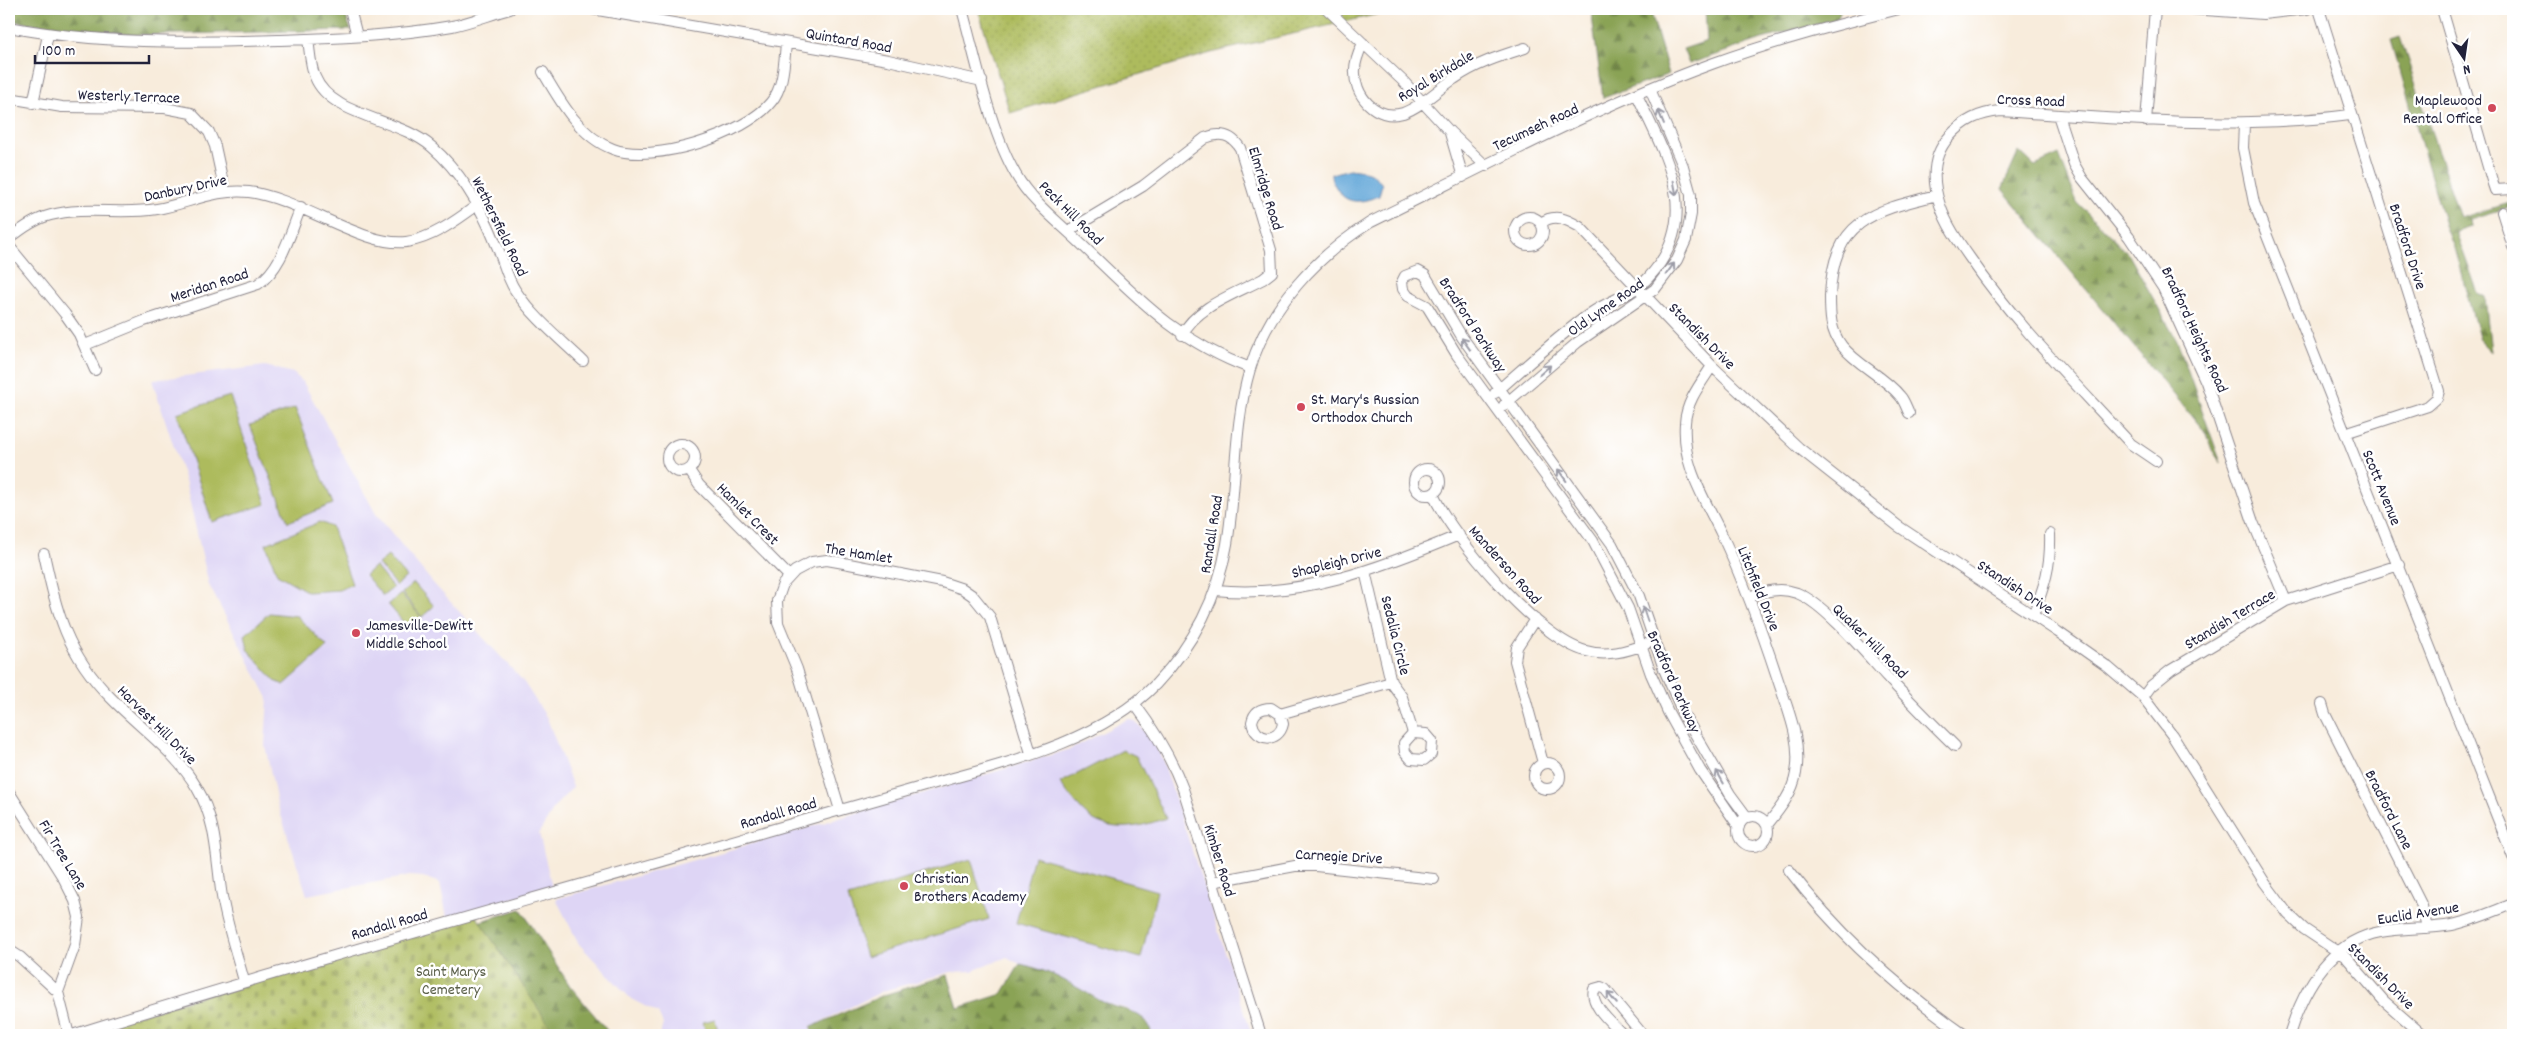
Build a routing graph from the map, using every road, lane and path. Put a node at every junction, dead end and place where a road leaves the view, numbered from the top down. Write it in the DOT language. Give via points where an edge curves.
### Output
graph roads {
  1 [pos="350,9"];
  2 [pos="510,9"];
  3 [pos="592,9"];
  4 [pos="962,9"];
  5 [pos="1328,9"];
  6 [pos="1899,9"];
  7 [pos="2155,9"];
  8 [pos="2191,9"];
  9 [pos="2307,9"];
  10 [pos="2319,9"];
  11 [pos="2442,9"];
  12 [pos="1879,11"];
  13 [pos="9,27"];
  14 [pos="48,34"];
  15 [pos="357,36"];
  16 [pos="308,39"];
  17 [pos="786,44"];
  18 [pos="1363,44"];
  19 [pos="1525,48"];
  20 [pos="543,72"];
  21 [pos="982,81"];
  22 [pos="1650,89"];
  23 [pos="1637,94"];
  24 [pos="9,98"];
  25 [pos="1423,101"];
  26 [pos="33,103"];
  27 [pos="2058,115"];
  28 [pos="2350,115"];
  29 [pos="2146,121"];
  30 [pos="2244,124"];
  31 [pos="1450,132"];
  32 [pos="1486,166"];
  33 [pos="1463,177"];
  34 [pos="2513,188"];
  35 [pos="225,192"];
  36 [pos="1937,195"];
  37 [pos="476,206"];
  38 [pos="301,207"];
  39 [pos="2502,212"];
  40 [pos="1541,223"];
  41 [pos="1068,231"];
  42 [pos="9,239"];
  43 [pos="9,246"];
  44 [pos="2513,247"];
  45 [pos="1637,287"];
  46 [pos="1646,297"];
  47 [pos="1182,335"];
  48 [pos="85,345"];
  49 [pos="583,361"];
  50 [pos="1712,366"];
  51 [pos="1250,368"];
  52 [pos="95,370"];
  53 [pos="1499,389"];
  54 [pos="1489,398"];
  55 [pos="1508,402"];
  56 [pos="1498,410"];
  57 [pos="1909,412"];
  58 [pos="2345,433"];
  59 [pos="2156,461"];
  60 [pos="689,470"];
  61 [pos="1434,494"];
  62 [pos="2050,534"];
  63 [pos="1459,536"];
  64 [pos="44,554"];
  65 [pos="2399,565"];
  66 [pos="1365,572"];
  67 [pos="790,576"];
  68 [pos="1216,590"];
  69 [pos="1749,597"];
  70 [pos="2286,602"];
  71 [pos="2033,615"];
  72 [pos="1535,619"];
  73 [pos="1654,641"];
  74 [pos="1641,646"];
  75 [pos="1391,682"];
  76 [pos="2143,697"];
  77 [pos="1134,703"];
  78 [pos="2322,704"];
  79 [pos="1280,714"];
  80 [pos="1413,733"];
  81 [pos="1955,746"];
  82 [pos="1031,753"];
  83 [pos="1543,764"];
  84 [pos="9,792"];
  85 [pos="840,810"];
  86 [pos="1747,817"];
  87 [pos="1767,825"];
  88 [pos="1739,827"];
  89 [pos="2513,857"];
  90 [pos="1789,870"];
  91 [pos="1434,879"];
  92 [pos="1212,882"];
  93 [pos="2513,904"];
  94 [pos="2427,928"];
  95 [pos="9,950"];
  96 [pos="2338,952"];
  97 [pos="244,981"];
  98 [pos="58,992"];
  99 [pos="70,1035"];
  100 [pos="1261,1035"];
  101 [pos="1623,1035"];
  102 [pos="1643,1035"];
  103 [pos="1965,1035"];
  104 [pos="2289,1035"];
  105 [pos="2423,1035"];
  1 -- 15 [label="street"];
  2 -- 15 [label="street" via="453,26"];
  3 -- 17 [label="street, Quintard Road"];
  4 -- 21 [label="street, Peck Hill Road"];
  5 -- 18 [label="street"];
  6 -- 12 [label="street, Tecumseh Road"];
  7 -- 29 [label="street"];
  8 -- 9 [label="street" via="2263,14"];
  10 -- 28 [label="street, Bradford Drive"];
  11 -- 34 [label="street" via="2493,184 2496,190"];
  12 -- 22 [label="street, Tecumseh Road" via="1762,47"];
  13 -- 14 [label="street"];
  14 -- 16 [label="street" via="118,42"];
  14 -- 26 [label="street"];
  15 -- 16 [label="street"];
  16 -- 37 [label="street, Wethersfield Road" via="315,77 333,101 405,129 430,146 462,180"];
  17 -- 20 [label="street" via="778,90 760,113 712,138 658,154 625,153 596,140 566,109"];
  17 -- 21 [label="street, Quintard Road" via="888,60"];
  18 -- 25 [label="street"];
  18 -- 25 [label="street, Royal Birkdale" via="1355,69 1355,82 1371,107 1385,114 1400,114"];
  19 -- 25 [label="street, Royal Birkdale" via="1481,64"];
  21 -- 41 [label="street, Peck Hill Road" via="1005,154 1017,176"];
  22 -- 23 [label="street, Tecumseh Road"];
  46 -- 22 [label="street, Old Lyme Road, one-way" via="1677,260 1686,240 1691,214 1691,195 1683,166"];
  23 -- 32 [label="street, Tecumseh Road"];
  23 -- 45 [label="street, Old Lyme Road, one-way" via="1666,157 1678,204 1678,219 1670,243 1649,277"];
  24 -- 26 [label="street, Westerly Terrace"];
  25 -- 31 [label="street"];
  26 -- 35 [label="street, Westerly Terrace" via="62,108 165,108 191,114 209,132"];
  27 -- 29 [label="street, Cross Road"];
  27 -- 36 [label="street, Cross Road" via="2001,111 1968,120 1944,142 1937,154 1934,169"];
  27 -- 70 [label="street, Bradford Heights Road" via="2082,178 2134,243 2163,288 2206,382 2253,522"];
  28 -- 30 [label="street, Cross Road"];
  28 -- 58 [label="street, Bradford Drive" via="2439,391 2428,406"];
  29 -- 30 [label="street, Cross Road"];
  30 -- 58 [label="street, Scott Avenue" via="2242,148 2254,202"];
  31 -- 32 [label="street"];
  31 -- 33 [label="street"];
  32 -- 33 [label="street, Tecumseh Road"];
  33 -- 51 [label="street, Tecumseh Road" via="1371,222 1347,237 1317,263 1284,302"];
  35 -- 38 [label="street, Danbury Drive" via="248,192 279,198"];
  35 -- 42 [label="street, Danbury Drive" via="158,209 71,211 50,215"];
  36 -- 57 [label="street" via="1877,213 1857,224 1837,253 1831,286 1830,316 1840,344 1901,396"];
  36 -- 59 [label="street, Cross Road" via="1957,239 2001,300 2132,444"];
  37 -- 38 [label="street, Danbury Drive" via="422,238 393,243"];
  37 -- 49 [label="street, Wethersfield Road" via="496,243 515,290"];
  38 -- 48 [label="street, Meridan Road" via="277,264 258,284 144,321"];
  39 -- 44 [label="street"];
  40 -- 45 [label="street, Standish Drive" via="1555,217 1580,226"];
  41 -- 47 [label="street, Peck Hill Road"];
  41 -- 47 [label="street, Elmridge Road" via="1143,186 1205,138 1225,134 1236,141 1271,250 1272,272 1200,312 1188,323"];
  43 -- 48 [label="street" via="65,314"];
  45 -- 46 [label="street, Standish Drive"];
  45 -- 53 [label="street, Old Lyme Road" via="1592,313"];
  46 -- 50 [label="street, Standish Drive"];
  55 -- 46 [label="street, Old Lyme Road, one-way" via="1578,342 1611,317"];
  47 -- 51 [label="street, Peck Hill Road"];
  48 -- 52 [label="street"];
  50 -- 69 [label="street, Litchfield Drive" via="1688,407 1684,422 1685,447 1693,479"];
  50 -- 71 [label="street, Standish Drive" via="1799,448 1845,486 1898,526"];
  51 -- 68 [label="street, Randall Road" via="1240,418 1227,544"];
  53 -- 54 [label="street, Old Lyme Road"];
  53 -- 54 [label="street, Bradford Parkway, one-way" via="1462,337 1425,275 1418,271 1405,276 1402,289 1427,306 1457,355"];
  53 -- 55 [label="street, Bradford Parkway"];
  54 -- 56 [label="street, Bradford Parkway"];
  55 -- 56 [label="street, Old Lyme Road"];
  73 -- 55 [label="street, Bradford Parkway, one-way" via="1639,596 1612,544"];
  56 -- 74 [label="street, Bradford Parkway" via="1593,541 1628,608"];
  58 -- 65 [label="street, Scott Avenue"];
  60 -- 67 [label="street, Hamlet Crest" via="699,485"];
  61 -- 63 [label="street, Manderson Road"];
  62 -- 71 [label="street" via="2050,568"];
  63 -- 66 [label="street, Shapleigh Drive"];
  63 -- 72 [label="street, Manderson Road" via="1501,586"];
  64 -- 97 [label="street, Harvest Hill Drive" via="56,608 77,656 111,698 182,766 202,797 216,839 221,891"];
  65 -- 70 [label="street, Standish Terrace"];
  65 -- 89 [label="street, Scott Avenue"];
  66 -- 68 [label="street, Shapleigh Drive" via="1292,588 1247,593"];
  66 -- 75 [label="street, Sedalia Circle"];
  67 -- 82 [label="street, The Hamlet" via="803,565 827,560 942,582 973,596 990,617"];
  67 -- 85 [label="street" via="783,584 777,601 778,623 797,669"];
  68 -- 77 [label="street, Randall Road" via="1183,652 1153,687"];
  69 -- 81 [label="street, Quaker Hill Road" via="1761,592 1784,590 1799,594 1854,640"];
  69 -- 87 [label="street, Litchfield Drive" via="1794,729 1798,754 1796,774 1786,800"];
  70 -- 76 [label="street, Standish Terrace" via="2171,670"];
  71 -- 76 [label="street, Standish Drive" via="2108,667"];
  72 -- 74 [label="street, Manderson Road" via="1558,639 1586,651 1601,654"];
  72 -- 83 [label="street" via="1517,647 1516,661"];
  73 -- 74 [label="street, Manderson Road"];
  86 -- 73 [label="street, Bradford Parkway, one-way" via="1683,713"];
  74 -- 88 [label="street, Bradford Parkway" via="1668,712 1700,770"];
  75 -- 79 [label="street"];
  75 -- 80 [label="street, Sedalia Circle" via="1402,697"];
  76 -- 96 [label="street, Standish Drive" via="2164,723 2288,914"];
  77 -- 82 [label="street, Randall Road" via="1074,738"];
  77 -- 92 [label="street, Kimber Road" via="1172,759"];
  78 -- 94 [label="street, Bradford Lane" via="2422,906"];
  82 -- 85 [label="street, Randall Road"];
  84 -- 98 [label="street, Fir Tree Lane" via="64,879 79,917 76,945"];
  85 -- 97 [label="street, Randall Road"];
  86 -- 87 [label="street" via="1756,816"];
  86 -- 88 [label="street"];
  87 -- 88 [label="street, Bradford Parkway" via="1767,837 1754,846 1740,838"];
  90 -- 103 [label="street" via="1811,899 1857,946 1898,984"];
  91 -- 92 [label="street, Carnegie Drive" via="1295,866"];
  92 -- 100 [label="street, Kimber Road"];
  93 -- 94 [label="street, Euclid Avenue" via="2454,924"];
  94 -- 96 [label="street, Euclid Avenue" via="2368,935"];
  95 -- 98 [label="street" via="20,956"];
  96 -- 104 [label="street, Euclid Avenue" via="2318,973 2303,997"];
  96 -- 105 [label="street, Standish Drive" via="2384,1001"];
  97 -- 99 [label="street, Randall Road"];
  98 -- 99 [label="street"];
  102 -- 101 [label="street, one-way" via="1605,989 1594,989 1595,1003"];
}
